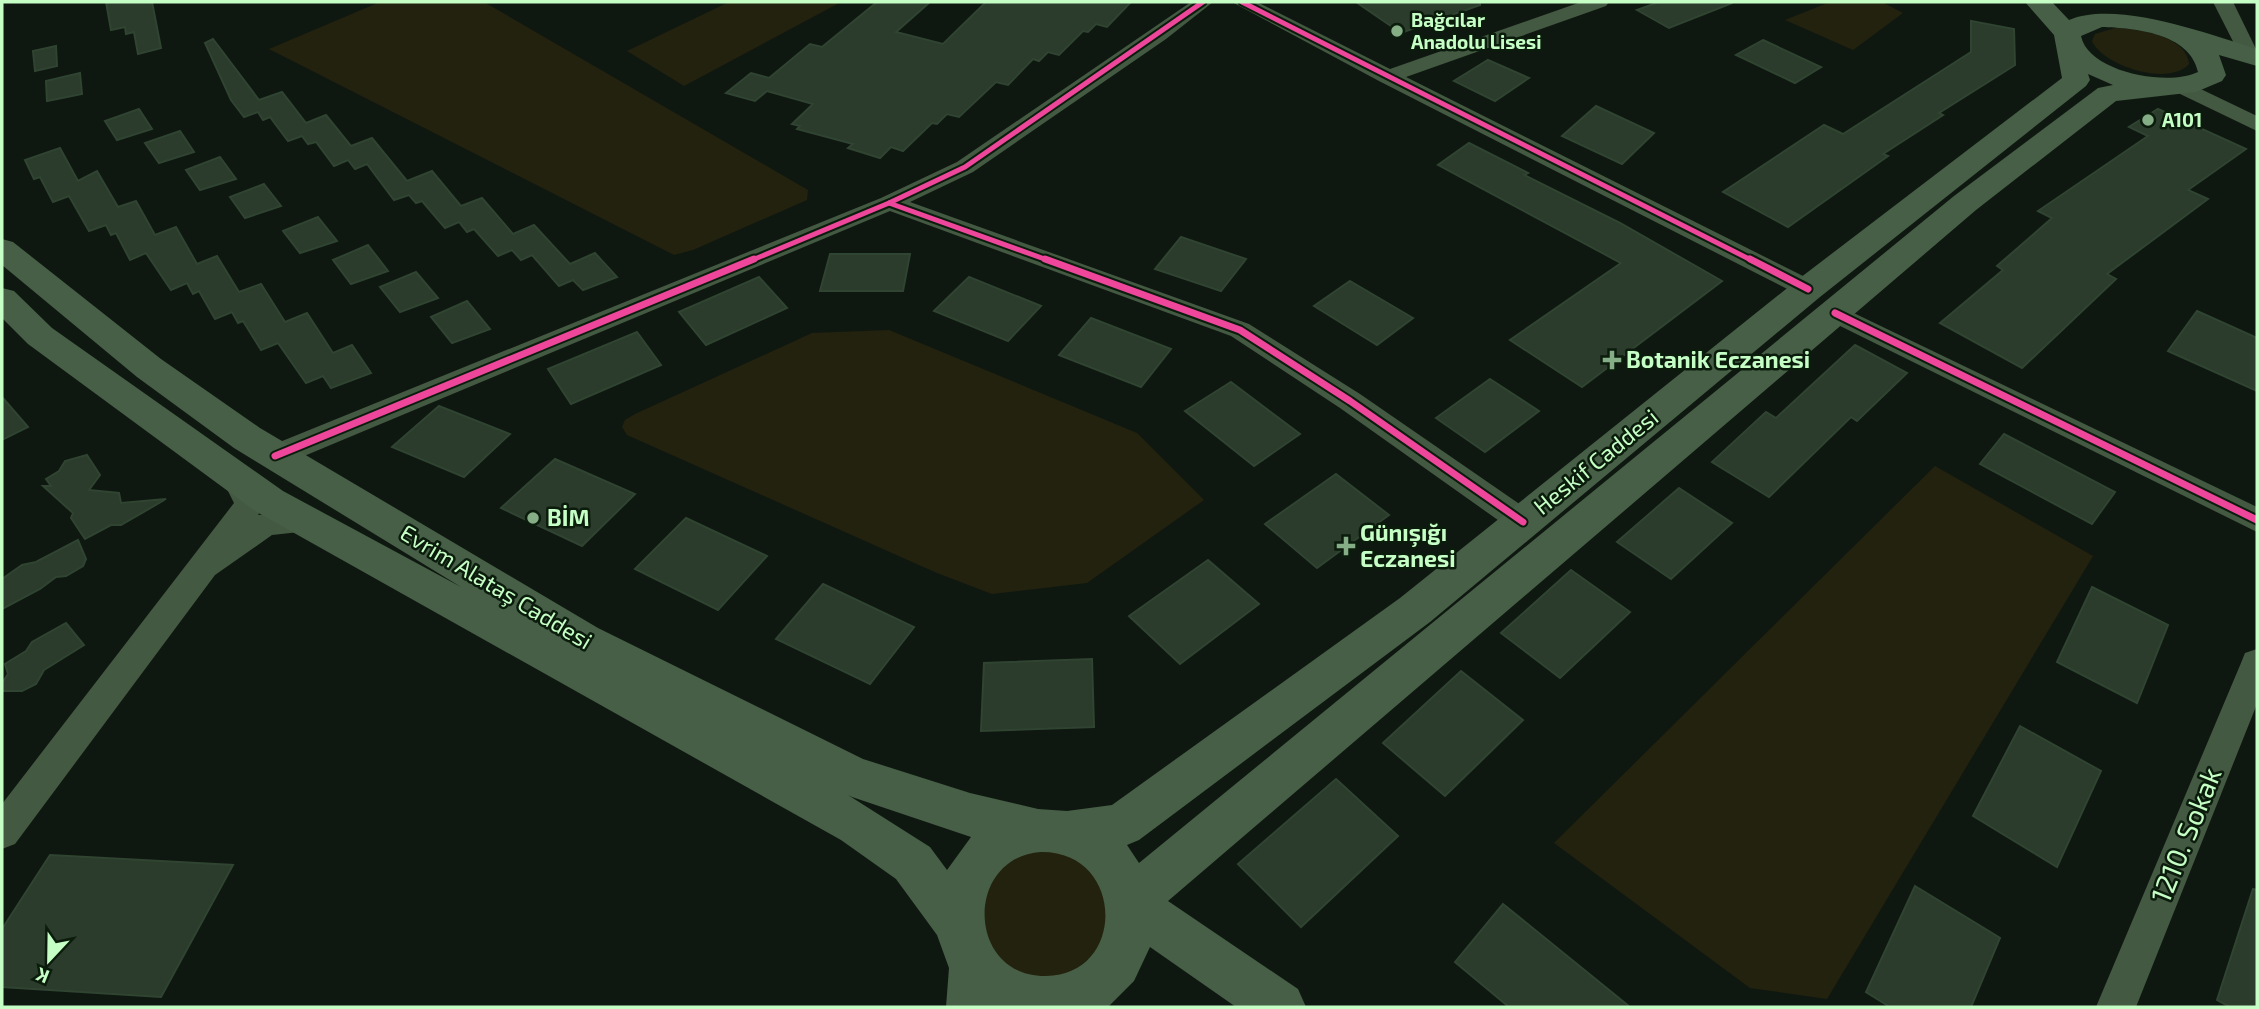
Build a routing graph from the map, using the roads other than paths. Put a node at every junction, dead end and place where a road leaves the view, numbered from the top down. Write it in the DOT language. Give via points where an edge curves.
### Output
graph roads {
  1 [pos="1203,2"];
  2 [pos="1242,2"];
  3 [pos="1599,2"];
  4 [pos="2038,2"];
  5 [pos="2074,2"];
  6 [pos="2223,2"];
  7 [pos="2126,20"];
  8 [pos="2172,32"];
  9 [pos="2068,38"];
  10 [pos="2255,63"];
  11 [pos="1386,77"];
  12 [pos="2183,85"];
  13 [pos="2257,124"];
  14 [pos="889,203"];
  15 [pos="2,249"];
  16 [pos="2,299"];
  17 [pos="1822,301"];
  18 [pos="275,456"];
  19 [pos="236,477"];
  20 [pos="2257,520"];
  21 [pos="307,522"];
  22 [pos="1523,522"];
  23 [pos="204,566"];
  24 [pos="2257,663"];
  25 [pos="2,832"];
  26 [pos="1054,832"];
  27 [pos="1132,906"];
  28 [pos="968,966"];
  29 [pos="1083,1003"];
  30 [pos="1280,1007"];
  31 [pos="2116,1007"];
  1 -- 14 [label="street" via="965,167"];
  2 -- 11 [label="street"];
  3 -- 11 [label="street"];
  4 -- 9 [label="main road"];
  5 -- 7 [label="main road"];
  6 -- 10 [label="street"];
  7 -- 8 [label="main road"];
  7 -- 9 [label="main road" via="2087,20 2074,25"];
  8 -- 10 [label="main road"];
  8 -- 12 [label="main road" via="2207,54 2213,65 2212,75"];
  9 -- 12 [label="main road" via="2076,54 2112,75"];
  9 -- 17 [label="main road, Heskif Caddesi" via="2076,80"];
  10 -- 12 [label="main road"];
  11 -- 17 [label="street"];
  12 -- 13 [label="street"];
  12 -- 17 [label="main road" via="2108,94 1965,203"];
  14 -- 18 [label="street"];
  14 -- 22 [label="street" via="1240,330"];
  15 -- 18 [label="main road, Evrim Alataş Caddesi" via="149,368"];
  16 -- 19 [label="main road, Evrim Alataş Caddesi" via="40,336"];
  17 -- 20 [label="street"];
  17 -- 22 [label="main road, Heskif Caddesi"];
  17 -- 27 [label="main road" via="1152,883"];
  18 -- 26 [label="main road, Evrim Alataş Caddesi" via="583,640 852,776 970,815"];
  19 -- 21 [label="main road, Evrim Alataş Caddesi"];
  19 -- 23 [label="street" via="250,504"];
  21 -- 23 [label="street" via="267,524"];
  21 -- 28 [label="main road, Evrim Alataş Caddesi" via="858,825 913,863"];
  22 -- 26 [label="main road, Heskif Caddesi" via="1415,610 1122,825"];
  23 -- 25 [label="street"];
  24 -- 31 [label="street, 1210. Sokak"];
  26 -- 27 [label="main road" via="1092,842 1112,858 1126,880"];
  26 -- 28 [label="main road" via="1014,837 990,852 971,873 960,899"];
  27 -- 29 [label="main road" via="1130,933 1119,959"];
  27 -- 30 [label="main road"];
  28 -- 29 [label="main road" via="1018,998"];
}
